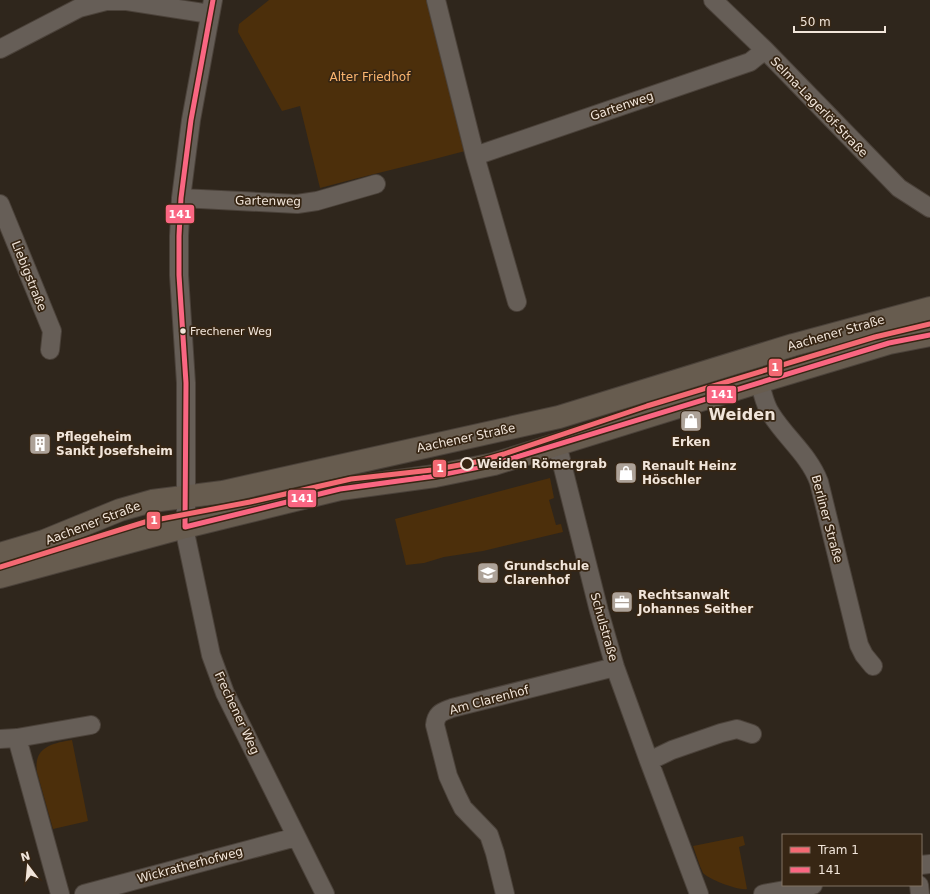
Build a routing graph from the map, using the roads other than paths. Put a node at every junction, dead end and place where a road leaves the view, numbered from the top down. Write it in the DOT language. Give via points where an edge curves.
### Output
graph roads {
  1 [pos="106,0"];
  2 [pos="436,0"];
  3 [pos="713,0"];
  4 [pos="211,7"];
  5 [pos="0,49"];
  6 [pos="765,50"];
  7 [pos="475,156"];
  8 [pos="376,184"];
  9 [pos="181,198"];
  10 [pos="0,204"];
  11 [pos="930,208"];
  12 [pos="518,302"];
  13 [pos="930,308"];
  14 [pos="930,335"];
  15 [pos="50,350"];
  16 [pos="760,382"];
  17 [pos="557,444"];
  18 [pos="185,496"];
  19 [pos="186,527"];
  20 [pos="0,554"];
  21 [pos="0,577"];
  22 [pos="874,666"];
  23 [pos="615,667"];
  24 [pos="91,725"];
  25 [pos="752,734"];
  26 [pos="9,739"];
  27 [pos="649,761"];
  28 [pos="296,837"];
  29 [pos="807,886"];
  30 [pos="60,894"];
  31 [pos="84,894"];
  32 [pos="325,894"];
  33 [pos="505,894"];
  34 [pos="699,894"];
  35 [pos="763,894"];
  1 -- 4 [label="street"];
  1 -- 5 [label="street" via="79,8"];
  2 -- 7 [label="street"];
  3 -- 6 [label="street, Selma-Lagerlöf-Straße"];
  4 -- 9 [label="street, Frechener Weg" via="191,120"];
  6 -- 7 [label="street, Gartenweg" via="750,62"];
  6 -- 11 [label="street, Selma-Lagerlöf-Straße" via="899,188"];
  7 -- 12 [label="street"];
  8 -- 9 [label="street, Gartenweg" via="297,204"];
  9 -- 18 [label="street, Frechener Weg" via="179,275 186,383"];
  10 -- 15 [label="street, Liebigstraße" via="52,331"];
  13 -- 18 [label="main road, Aachener Straße" via="793,345 565,415 223,492"];
  14 -- 16 [label="main road, Aachener Straße" via="889,343"];
  16 -- 17 [label="main road, Aachener Straße"];
  16 -- 22 [label="street, Berliner Straße" via="770,414 814,469 859,645"];
  17 -- 19 [label="main road, Aachener Straße" via="463,472 340,489"];
  17 -- 23 [label="street, Schulstraße"];
  18 -- 19 [label="street, Frechener Weg"];
  18 -- 20 [label="main road, Aachener Straße" via="152,501 120,510 44,542"];
  19 -- 21 [label="main road, Aachener Straße"];
  19 -- 28 [label="street, Frechener Weg" via="186,538 211,655 225,692"];
  23 -- 27 [label="street, Schulstraße"];
  23 -- 33 [label="street, Am Clarenhof" via="452,708 440,712 435,718 448,776 463,808 489,835"];
  24 -- 26 [label="street"];
  25 -- 27 [label="street" via="737,729 721,733"];
  26 -- 30 [label="street"];
  27 -- 34 [label="street, Schulstraße"];
  28 -- 31 [label="street, Wickratherhofweg"];
  28 -- 32 [label="street, Frechener Weg"];
  29 -- 35 [label="street"];
}
